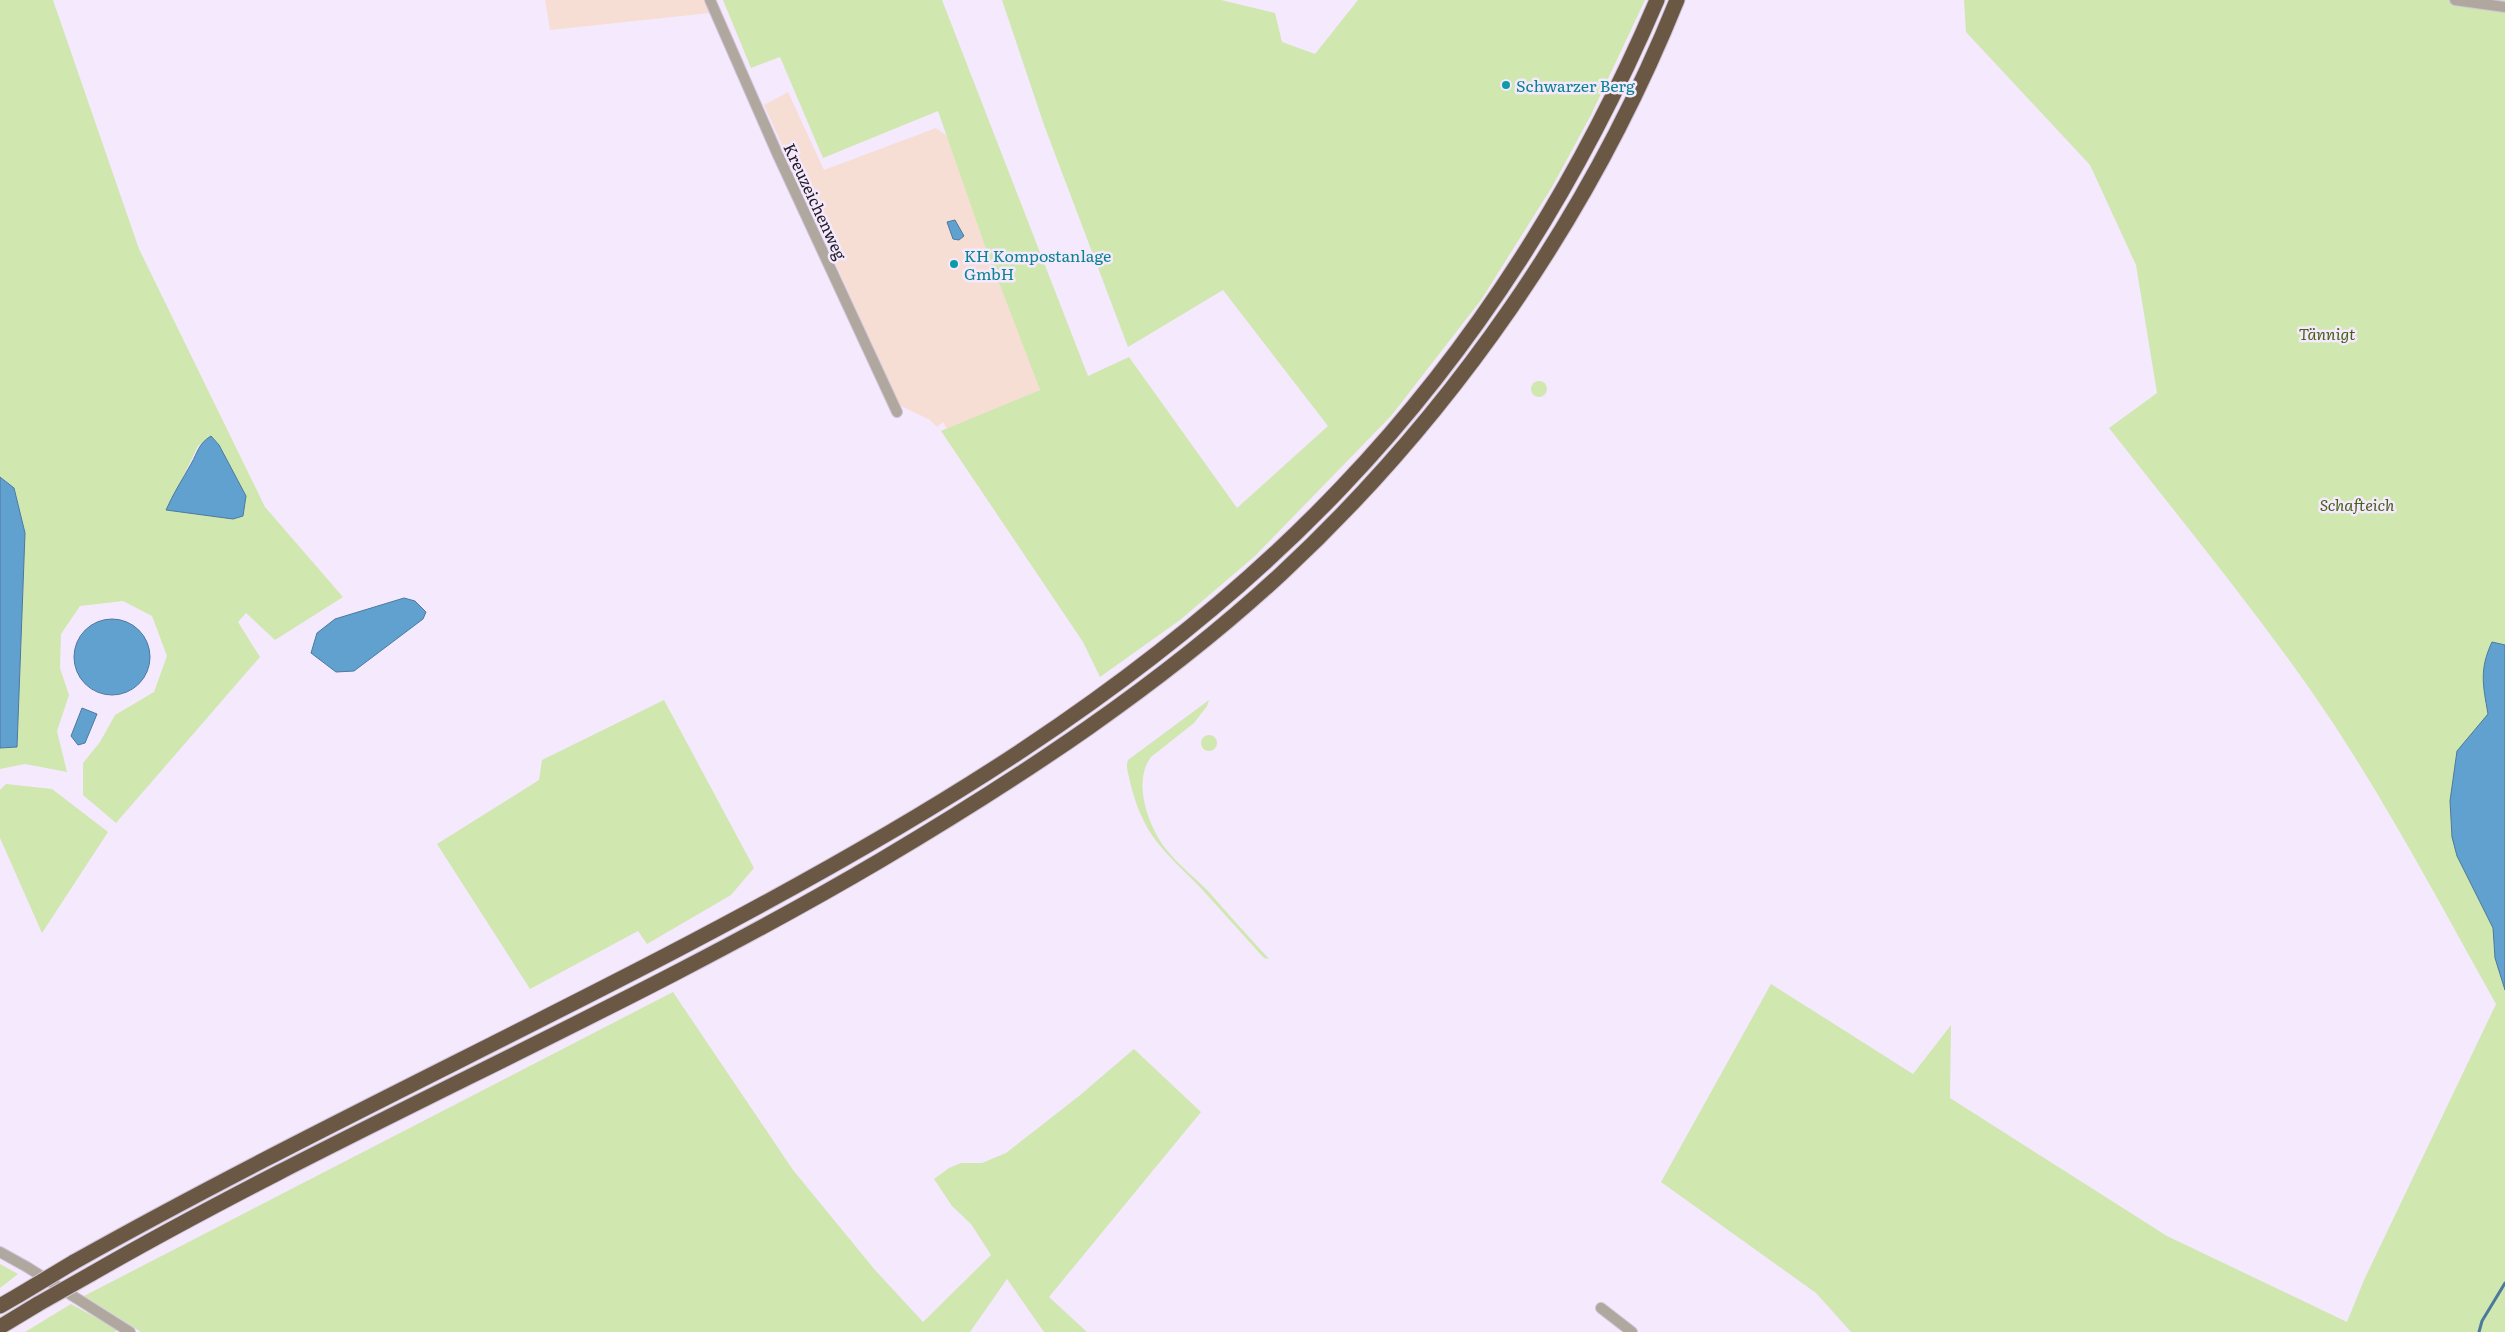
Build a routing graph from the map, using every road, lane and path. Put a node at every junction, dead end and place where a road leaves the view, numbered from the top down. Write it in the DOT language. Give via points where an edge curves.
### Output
graph roads {
  1 [pos="710,0"];
  2 [pos="1656,0"];
  3 [pos="1677,0"];
  4 [pos="2455,0"];
  5 [pos="2505,7"];
  6 [pos="897,412"];
  7 [pos="0,1252"];
  8 [pos="0,1306"];
  9 [pos="1601,1308"];
  10 [pos="0,1327"];
  11 [pos="130,1332"];
  12 [pos="1632,1332"];
  1 -- 6 [label="street, Kreuzeichenweg"];
  2 -- 8 [label="highway, bridge" via="1606,113 1569,180 1533,242 1451,359 1398,426 1340,489 1269,559 1160,651 1094,701 954,794 830,868 599,990 331,1125 74,1262"];
  3 -- 10 [label="highway, bridge" via="1585,190 1528,282 1464,373 1408,442 1341,514 1281,573 1186,654 1041,760 877,862 685,966 336,1142"];
  4 -- 5 [label="street"];
  7 -- 11 [label="street"];
  9 -- 12 [label="street"];
}
